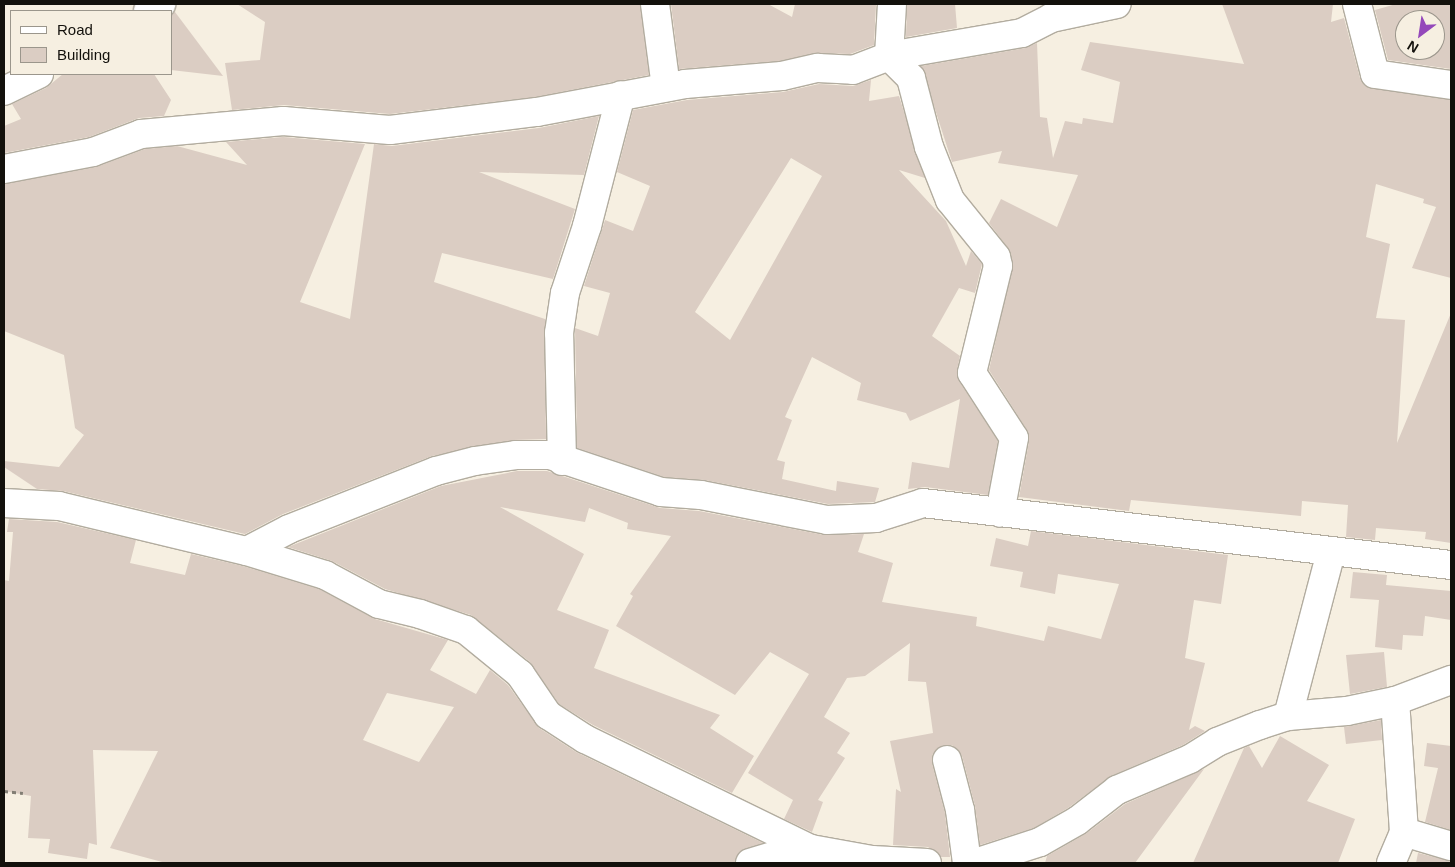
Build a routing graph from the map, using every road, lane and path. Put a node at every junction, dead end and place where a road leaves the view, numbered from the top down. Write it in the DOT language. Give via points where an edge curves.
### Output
graph roads {
  1 [pos="161,4"];
  2 [pos="655,4"];
  3 [pos="892,4"];
  4 [pos="1117,4"];
  5 [pos="1357,4"];
  6 [pos="150,10"];
  7 [pos="889,56"];
  8 [pos="37,75"];
  9 [pos="1451,85"];
  10 [pos="666,87"];
  11 [pos="4,91"];
  12 [pos="621,95"];
  13 [pos="4,169"];
  14 [pos="562,461"];
  15 [pos="4,503"];
  16 [pos="1000,514"];
  17 [pos="247,551"];
  18 [pos="1331,552"];
  19 [pos="1451,565"];
  20 [pos="1451,680"];
  21 [pos="1395,701"];
  22 [pos="1288,716"];
  23 [pos="947,760"];
  24 [pos="4,791"];
  25 [pos="24,793"];
  26 [pos="1404,832"];
  27 [pos="1451,846"];
  28 [pos="810,849"];
  29 [pos="1024,856"];
  30 [pos="750,863"];
  31 [pos="927,863"];
  32 [pos="967,863"];
  33 [pos="974,863"];
  34 [pos="1391,863"];
  1 -- 6 [label="street"];
  2 -- 10 [label="street"];
  3 -- 7 [label="street"];
  4 -- 7 [label="street" via="1051,18 1022,33"];
  5 -- 9 [label="street" via="1375,74"];
  7 -- 10 [label="street" via="853,70 818,68 782,76"];
  7 -- 16 [label="street" via="910,78 929,147 950,200 996,256 998,266 972,373 1014,438"];
  8 -- 11 [label="street"];
  10 -- 12 [label="street"];
  12 -- 13 [label="street" via="537,112 390,130 283,121 141,134 93,152"];
  12 -- 14 [label="street" via="566,293 560,334"];
  14 -- 16 [label="street" via="661,492 701,495 827,520 876,518 923,503"];
  14 -- 17 [label="street" via="550,455 516,455 436,471 289,529"];
  15 -- 17 [label="street" via="59,506"];
  16 -- 18 [label="street"];
  17 -- 28 [label="street" via="325,575 379,604 466,630 520,674 548,715 584,739"];
  18 -- 19 [label="street"];
  18 -- 22 [label="street"];
  20 -- 21 [label="street"];
  21 -- 22 [label="street" via="1347,711"];
  21 -- 26 [label="street"];
  22 -- 29 [label="street" via="1217,742 1190,759 1117,790"];
  23 -- 32 [label="street" via="960,810"];
  24 -- 25 [label="path"];
  26 -- 27 [label="street"];
  26 -- 34 [label="street"];
  28 -- 30 [label="street" via="786,852"];
  28 -- 31 [label="street" via="872,860"];
  29 -- 33 [label="street"];
}
